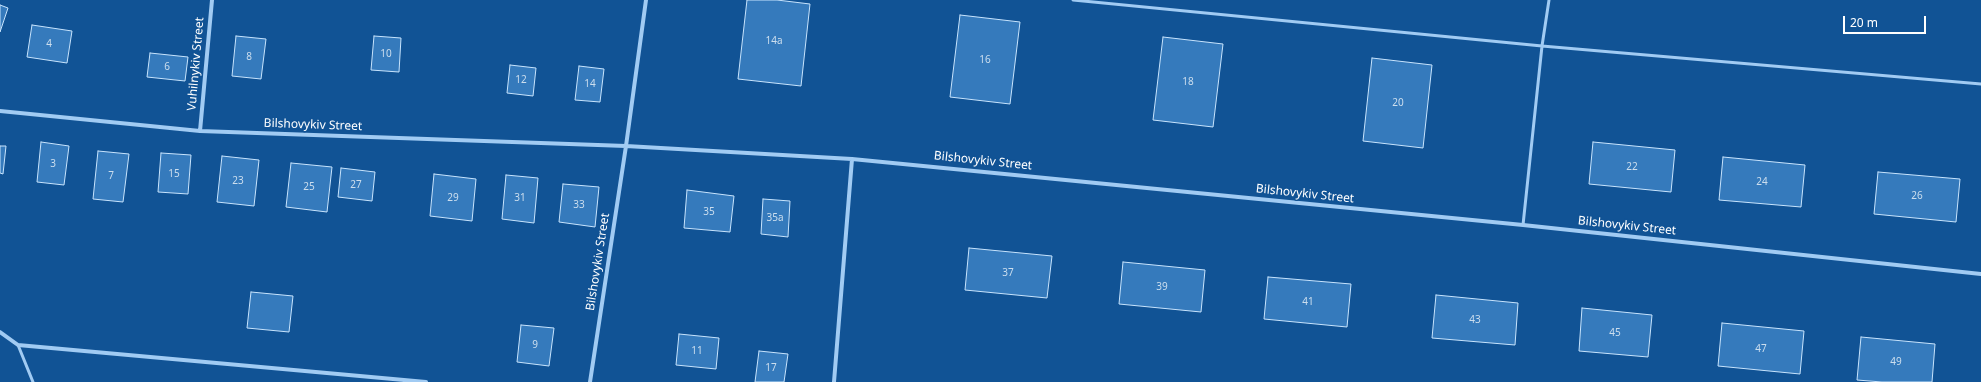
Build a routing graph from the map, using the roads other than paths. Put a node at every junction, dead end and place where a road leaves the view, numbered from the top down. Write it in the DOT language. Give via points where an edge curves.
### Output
graph roads {
  1 [pos="212,0"];
  2 [pos="646,0"];
  3 [pos="1073,0"];
  4 [pos="1549,0"];
  5 [pos="1542,46"];
  6 [pos="1981,84"];
  7 [pos="0,111"];
  8 [pos="200,131"];
  9 [pos="626,146"];
  10 [pos="852,159"];
  11 [pos="1523,225"];
  12 [pos="1981,274"];
  13 [pos="0,332"];
  14 [pos="18,345"];
  15 [pos="33,382"];
  16 [pos="426,382"];
  17 [pos="590,382"];
  18 [pos="834,382"];
  1 -- 8 [label="street, Vuhilnykiv Street"];
  2 -- 9 [label="street, Bilshovykiv Street"];
  3 -- 5 [label="lane"];
  4 -- 5 [label="lane"];
  5 -- 6 [label="lane"];
  5 -- 11 [label="lane"];
  7 -- 8 [label="street, Bilshovykiv Street"];
  8 -- 9 [label="street, Bilshovykiv Street"];
  9 -- 10 [label="street, Bilshovykiv Street"];
  9 -- 17 [label="street, Bilshovykiv Street"];
  10 -- 11 [label="street, Bilshovykiv Street"];
  10 -- 18 [label="street"];
  11 -- 12 [label="street, Bilshovykiv Street"];
  13 -- 14 [label="street"];
  14 -- 15 [label="lane"];
  14 -- 16 [label="street"];
}
